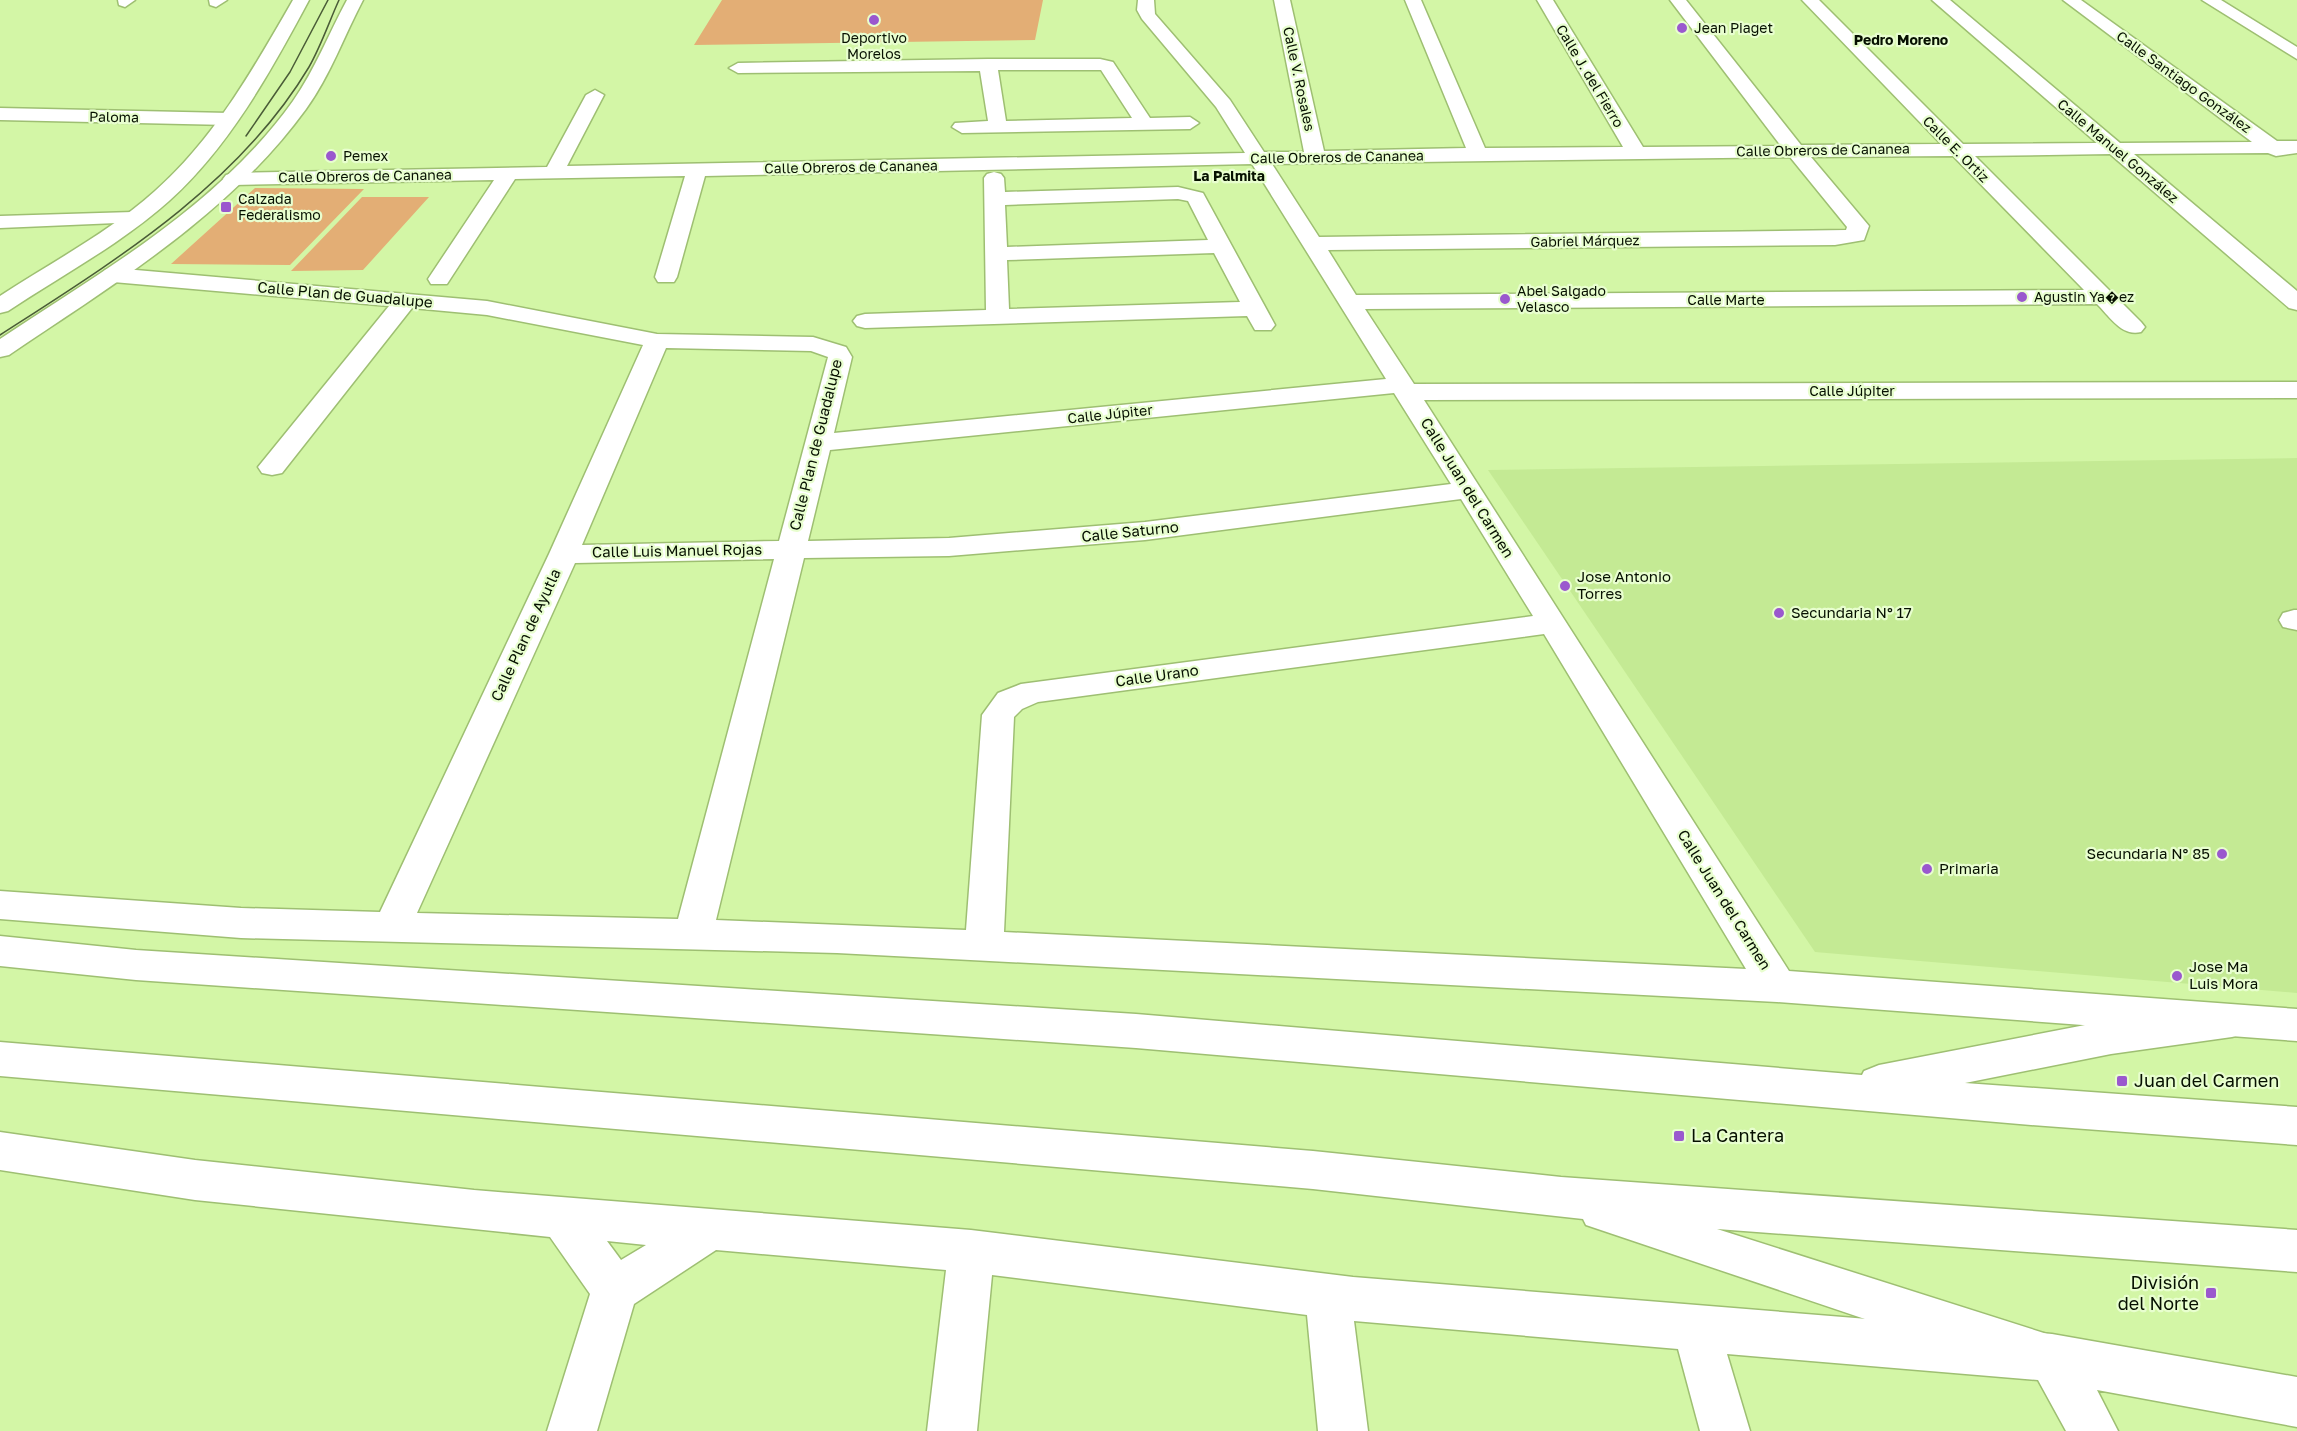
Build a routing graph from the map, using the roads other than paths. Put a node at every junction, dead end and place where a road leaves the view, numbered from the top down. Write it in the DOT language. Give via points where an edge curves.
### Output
graph roads {
  1 [pos="301,0"];
  2 [pos="355,0"];
  3 [pos="1146,0"];
  4 [pos="1282,0"];
  5 [pos="1413,0"];
  6 [pos="1545,0"];
  7 [pos="1678,0"];
  8 [pos="1810,0"];
  9 [pos="1940,0"];
  10 [pos="2071,0"];
  11 [pos="2210,0"];
  12 [pos="2289,44"];
  13 [pos="2297,54"];
  14 [pos="988,64"];
  15 [pos="739,67"];
  16 [pos="595,95"];
  17 [pos="0,114"];
  18 [pos="228,119"];
  19 [pos="1190,123"];
  20 [pos="1145,124"];
  21 [pos="1077,125"];
  22 [pos="1056,126"];
  23 [pos="962,127"];
  24 [pos="998,127"];
  25 [pos="2272,147"];
  26 [pos="2297,147"];
  27 [pos="2114,148"];
  28 [pos="1956,149"];
  29 [pos="1795,151"];
  30 [pos="1636,152"];
  31 [pos="1478,154"];
  32 [pos="1315,157"];
  33 [pos="1258,159"];
  34 [pos="1078,162"];
  35 [pos="1054,163"];
  36 [pos="993,164"];
  37 [pos="2297,165"];
  38 [pos="697,170"];
  39 [pos="554,172"];
  40 [pos="509,173"];
  41 [pos="233,179"];
  42 [pos="994,199"];
  43 [pos="133,218"];
  44 [pos="0,222"];
  45 [pos="1313,244"];
  46 [pos="1222,246"];
  47 [pos="996,254"];
  48 [pos="113,275"];
  49 [pos="666,277"];
  50 [pos="439,279"];
  51 [pos="2103,297"];
  52 [pos="406,301"];
  53 [pos="1349,302"];
  54 [pos="2297,303"];
  55 [pos="0,306"];
  56 [pos="55,313"];
  57 [pos="998,317"];
  58 [pos="865,321"];
  59 [pos="2133,327"];
  60 [pos="657,341"];
  61 [pos="0,350"];
  62 [pos="0,363"];
  63 [pos="1404,388"];
  64 [pos="2297,390"];
  65 [pos="818,443"];
  66 [pos="272,467"];
  67 [pos="1469,490"];
  68 [pos="790,548"];
  69 [pos="564,554"];
  70 [pos="1553,623"];
  71 [pos="0,905"];
  72 [pos="392,927"];
  73 [pos="0,929"];
  74 [pos="694,933"];
  75 [pos="984,945"];
  76 [pos="0,951"];
  77 [pos="136,964"];
  78 [pos="1777,986"];
  79 [pos="2232,1021"];
  80 [pos="2297,1025"];
  81 [pos="0,1059"];
  82 [pos="1846,1090"];
  83 [pos="2297,1126"];
  84 [pos="0,1151"];
  85 [pos="1561,1197"];
  86 [pos="562,1216"];
  87 [pos="710,1229"];
  88 [pos="971,1251"];
  89 [pos="2297,1251"];
  90 [pos="615,1290"];
  91 [pos="1328,1296"];
  92 [pos="1696,1328"];
  93 [pos="2052,1358"];
  94 [pos="2297,1402"];
  95 [pos="572,1431"];
  96 [pos="952,1431"];
  97 [pos="1343,1431"];
  98 [pos="1725,1431"];
  99 [pos="2094,1431"];
  1 -- 18 [label="main road"];
  2 -- 41 [label="main road" via="300,104"];
  3 -- 33 [label="main road, Calle Juan del Carmen" via="1148,16 1223,104"];
  4 -- 32 [label="main road, Calle V. Rosales"];
  5 -- 31 [label="main road"];
  6 -- 30 [label="main road, Calle J. del Fierro"];
  7 -- 29 [label="main road"];
  8 -- 28 [label="main road, Calle E. Ortiz"];
  9 -- 27 [label="main road, Calle Manuel González"];
  10 -- 25 [label="main road, Calle Santiago González"];
  11 -- 12 [label="main road"];
  12 -- 13 [label="main road"];
  14 -- 15 [label="main road"];
  14 -- 20 [label="main road" via="1103,64"];
  14 -- 24 [label="main road"];
  16 -- 39 [label="main road"];
  17 -- 18 [label="main road, Paloma"];
  18 -- 43 [label="main road" via="181,178"];
  19 -- 20 [label="main road"];
  20 -- 21 [label="main road"];
  21 -- 22 [label="main road"];
  21 -- 34 [label="main road"];
  22 -- 24 [label="main road"];
  22 -- 35 [label="main road"];
  23 -- 24 [label="main road"];
  25 -- 26 [label="main road, Calle Obreros de Cananea"];
  25 -- 27 [label="main road, Calle Obreros de Cananea"];
  25 -- 37 [label="main road, Calle Santiago González"];
  27 -- 28 [label="main road, Calle Obreros de Cananea"];
  27 -- 54 [label="main road, Calle Manuel González"];
  28 -- 29 [label="main road, Calle Obreros de Cananea"];
  28 -- 51 [label="main road, Calle E. Ortiz"];
  29 -- 30 [label="main road, Calle Obreros de Cananea"];
  29 -- 45 [label="main road, Gabriel Márquez" via="1858,226 1856,235"];
  30 -- 31 [label="main road, Calle Obreros de Cananea"];
  31 -- 32 [label="main road, Calle Obreros de Cananea"];
  32 -- 33 [label="main road, Calle Obreros de Cananea"];
  33 -- 34 [label="main road, Calle Obreros de Cananea"];
  33 -- 45 [label="main road, Calle Juan del Carmen"];
  34 -- 35 [label="main road, Calle Obreros de Cananea"];
  35 -- 36 [label="main road, Calle Obreros de Cananea"];
  36 -- 38 [label="main road, Calle Obreros de Cananea"];
  36 -- 42 [label="main road"];
  38 -- 39 [label="main road, Calle Obreros de Cananea"];
  38 -- 49 [label="main road"];
  39 -- 40 [label="main road, Calle Obreros de Cananea"];
  40 -- 41 [label="main road, Calle Obreros de Cananea"];
  40 -- 50 [label="main road"];
  41 -- 48 [label="main road" via="183,224"];
  42 -- 46 [label="main road" via="1191,195 1198,200"];
  42 -- 47 [label="main road"];
  43 -- 44 [label="main road"];
  43 -- 55 [label="main road"];
  45 -- 53 [label="main road, Calle Juan del Carmen"];
  46 -- 47 [label="main road"];
  46 -- 57 [label="main road" via="1259,317"];
  47 -- 57 [label="main road"];
  48 -- 52 [label="main road, Calle Plan de Guadalupe"];
  48 -- 56 [label="main road"];
  51 -- 53 [label="main road, Calle Marte"];
  51 -- 59 [label="main road, Calle E. Ortiz"];
  52 -- 60 [label="main road, Calle Plan de Guadalupe" via="487,308"];
  52 -- 66 [label="main road"];
  53 -- 63 [label="main road, Calle Juan del Carmen"];
  56 -- 61 [label="main road"];
  56 -- 62 [label="main road" via="38,337"];
  57 -- 58 [label="main road"];
  60 -- 65 [label="main road, Calle Plan de Guadalupe" via="813,344 832,348 840,357"];
  60 -- 69 [label="main road, Calle Plan de Ayutla"];
  63 -- 64 [label="main road, Calle Júpiter"];
  63 -- 65 [label="main road, Calle Júpiter"];
  63 -- 67 [label="main road, Calle Juan del Carmen"];
  65 -- 68 [label="main road, Calle Plan de Guadalupe"];
  67 -- 68 [label="main road, Calle Saturno" via="1145,531 949,547"];
  67 -- 70 [label="main road, Calle Juan del Carmen"];
  68 -- 69 [label="main road, Calle Luis Manuel Rojas"];
  68 -- 74 [label="main road, Calle Plan de Guadalupe"];
  69 -- 72 [label="main road, Calle Plan de Ayutla"];
  70 -- 75 [label="main road, Calle Urano" via="1032,692 1010,700 998,715"];
  70 -- 78 [label="main road, Calle Juan del Carmen"];
  71 -- 72 [label="main road" via="242,923"];
  72 -- 74 [label="main road"];
  73 -- 77 [label="main road"];
  74 -- 75 [label="main road"];
  75 -- 78 [label="main road"];
  76 -- 77 [label="main road"];
  77 -- 82 [label="main road" via="1137,1031"];
  78 -- 79 [label="main road"];
  79 -- 80 [label="main road"];
  79 -- 82 [label="main road" via="2111,1037"];
  81 -- 85 [label="main road" via="1313,1170"];
  82 -- 83 [label="main road"];
  84 -- 86 [label="main road" via="195,1180"];
  85 -- 89 [label="main road"];
  85 -- 93 [label="main road"];
  86 -- 87 [label="main road"];
  86 -- 90 [label="main road"];
  87 -- 88 [label="main road"];
  87 -- 90 [label="main road"];
  88 -- 91 [label="main road"];
  88 -- 96 [label="main road"];
  90 -- 95 [label="main road"];
  91 -- 92 [label="main road"];
  91 -- 97 [label="main road"];
  92 -- 93 [label="main road"];
  92 -- 98 [label="main road"];
  93 -- 94 [label="main road"];
  93 -- 99 [label="main road"];
}
